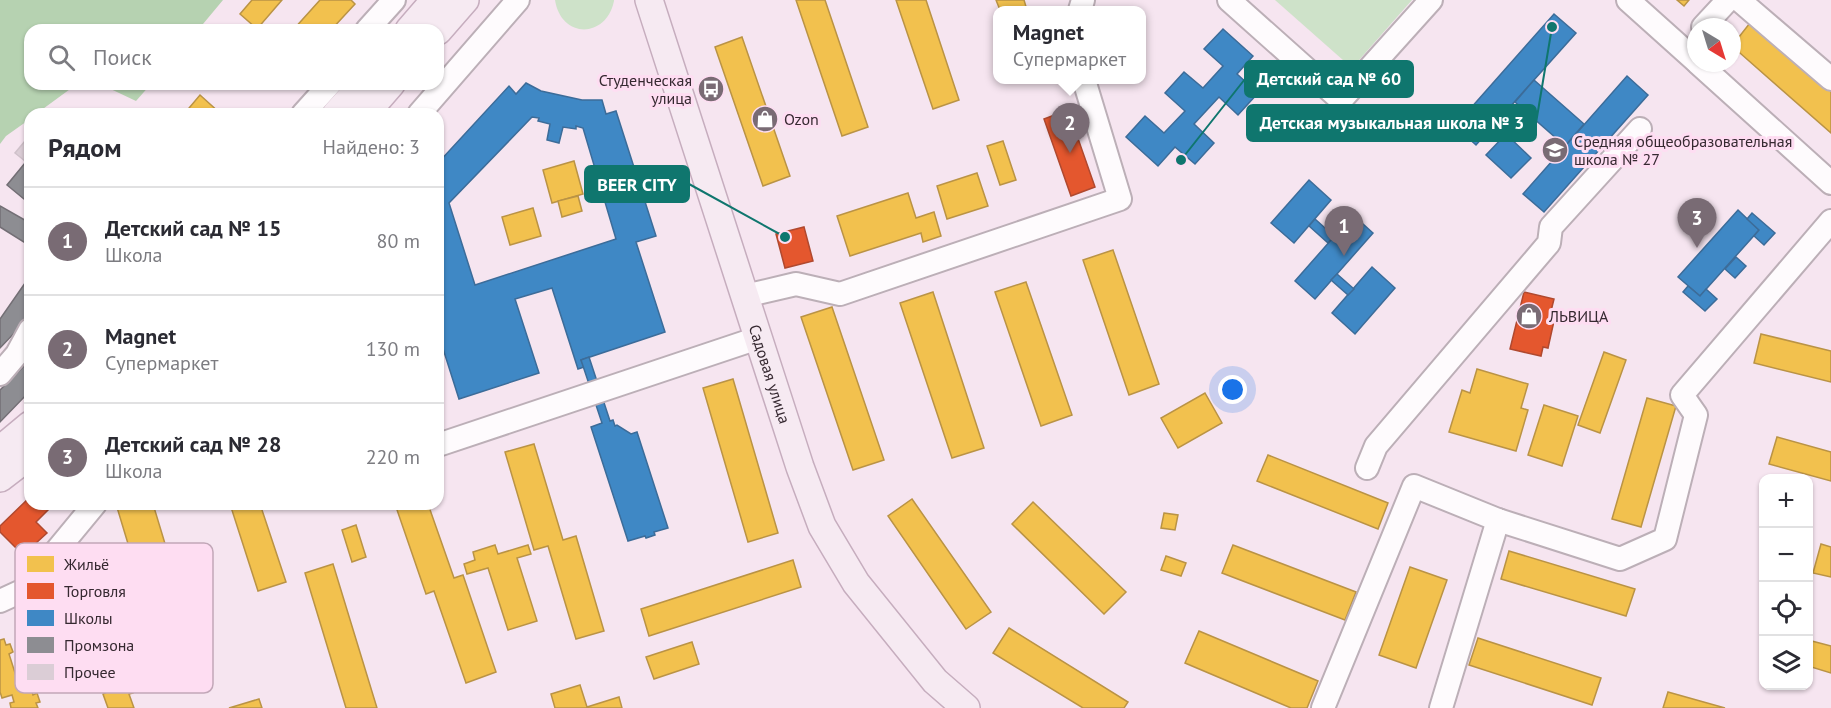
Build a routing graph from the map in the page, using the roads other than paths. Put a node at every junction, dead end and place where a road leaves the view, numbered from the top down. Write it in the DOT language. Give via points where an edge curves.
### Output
graph roads {
  1 [pos="394,0"];
  2 [pos="435,0"];
  3 [pos="465,0"];
  4 [pos="518,0"];
  5 [pos="649,0"];
  6 [pos="1228,0"];
  7 [pos="1431,0"];
  8 [pos="1628,0"];
  9 [pos="1728,0"];
  10 [pos="1739,0"];
  11 [pos="1711,18"];
  12 [pos="372,24"];
  13 [pos="415,24"];
  14 [pos="444,24"];
  15 [pos="1687,47"];
  16 [pos="1714,72"];
  17 [pos="1831,79"];
  18 [pos="1085,84"];
  19 [pos="444,85"];
  20 [pos="440,90"];
  21 [pos="351,92"];
  22 [pos="316,108"];
  23 [pos="340,108"];
  24 [pos="424,108"];
  25 [pos="1640,129"];
  26 [pos="1831,183"];
  27 [pos="1831,221"];
  28 [pos="745,296"];
  29 [pos="758,338"];
  30 [pos="24,341"];
  31 [pos="0,375"];
  32 [pos="24,430"];
  33 [pos="444,443"];
  34 [pos="0,450"];
  35 [pos="24,460"];
  36 [pos="1367,468"];
  37 [pos="0,478"];
  38 [pos="90,510"];
  39 [pos="1498,520"];
  40 [pos="63,543"];
  41 [pos="15,594"];
  42 [pos="0,601"];
  43 [pos="966,708"];
  44 [pos="1323,708"];
  45 [pos="1441,708"];
  1 -- 12 [label="street"];
  2 -- 13 [label="main road"];
  3 -- 14 [label="main road"];
  4 -- 19 [label="street"];
  5 -- 28 [label="main road, Садовая улица"];
  6 -- 7 [label="street" via="1341,100"];
  8 -- 15 [label="street"];
  9 -- 11 [label="street"];
  10 -- 17 [label="street"];
  16 -- 26 [label="street"];
  18 -- 28 [label="street" via="1120,199 840,294 796,284"];
  20 -- 24 [label="street"];
  21 -- 22 [label="street"];
  21 -- 23 [label="main road"];
  25 -- 36 [label="street" via="1551,227 1549,243 1376,446"];
  27 -- 39 [label="street" via="1682,395 1696,415 1665,539 1620,559"];
  28 -- 29 [label="main road, Садовая улица"];
  29 -- 33 [label="street"];
  29 -- 43 [label="main road, Садовая улица" via="822,526 837,553 907,648 935,681"];
  30 -- 31 [label="street"];
  32 -- 34 [label="main road"];
  35 -- 37 [label="main road"];
  38 -- 40 [label="street"];
  39 -- 44 [label="street" via="1414,486"];
  39 -- 45 [label="street"];
  41 -- 42 [label="street"];
}
